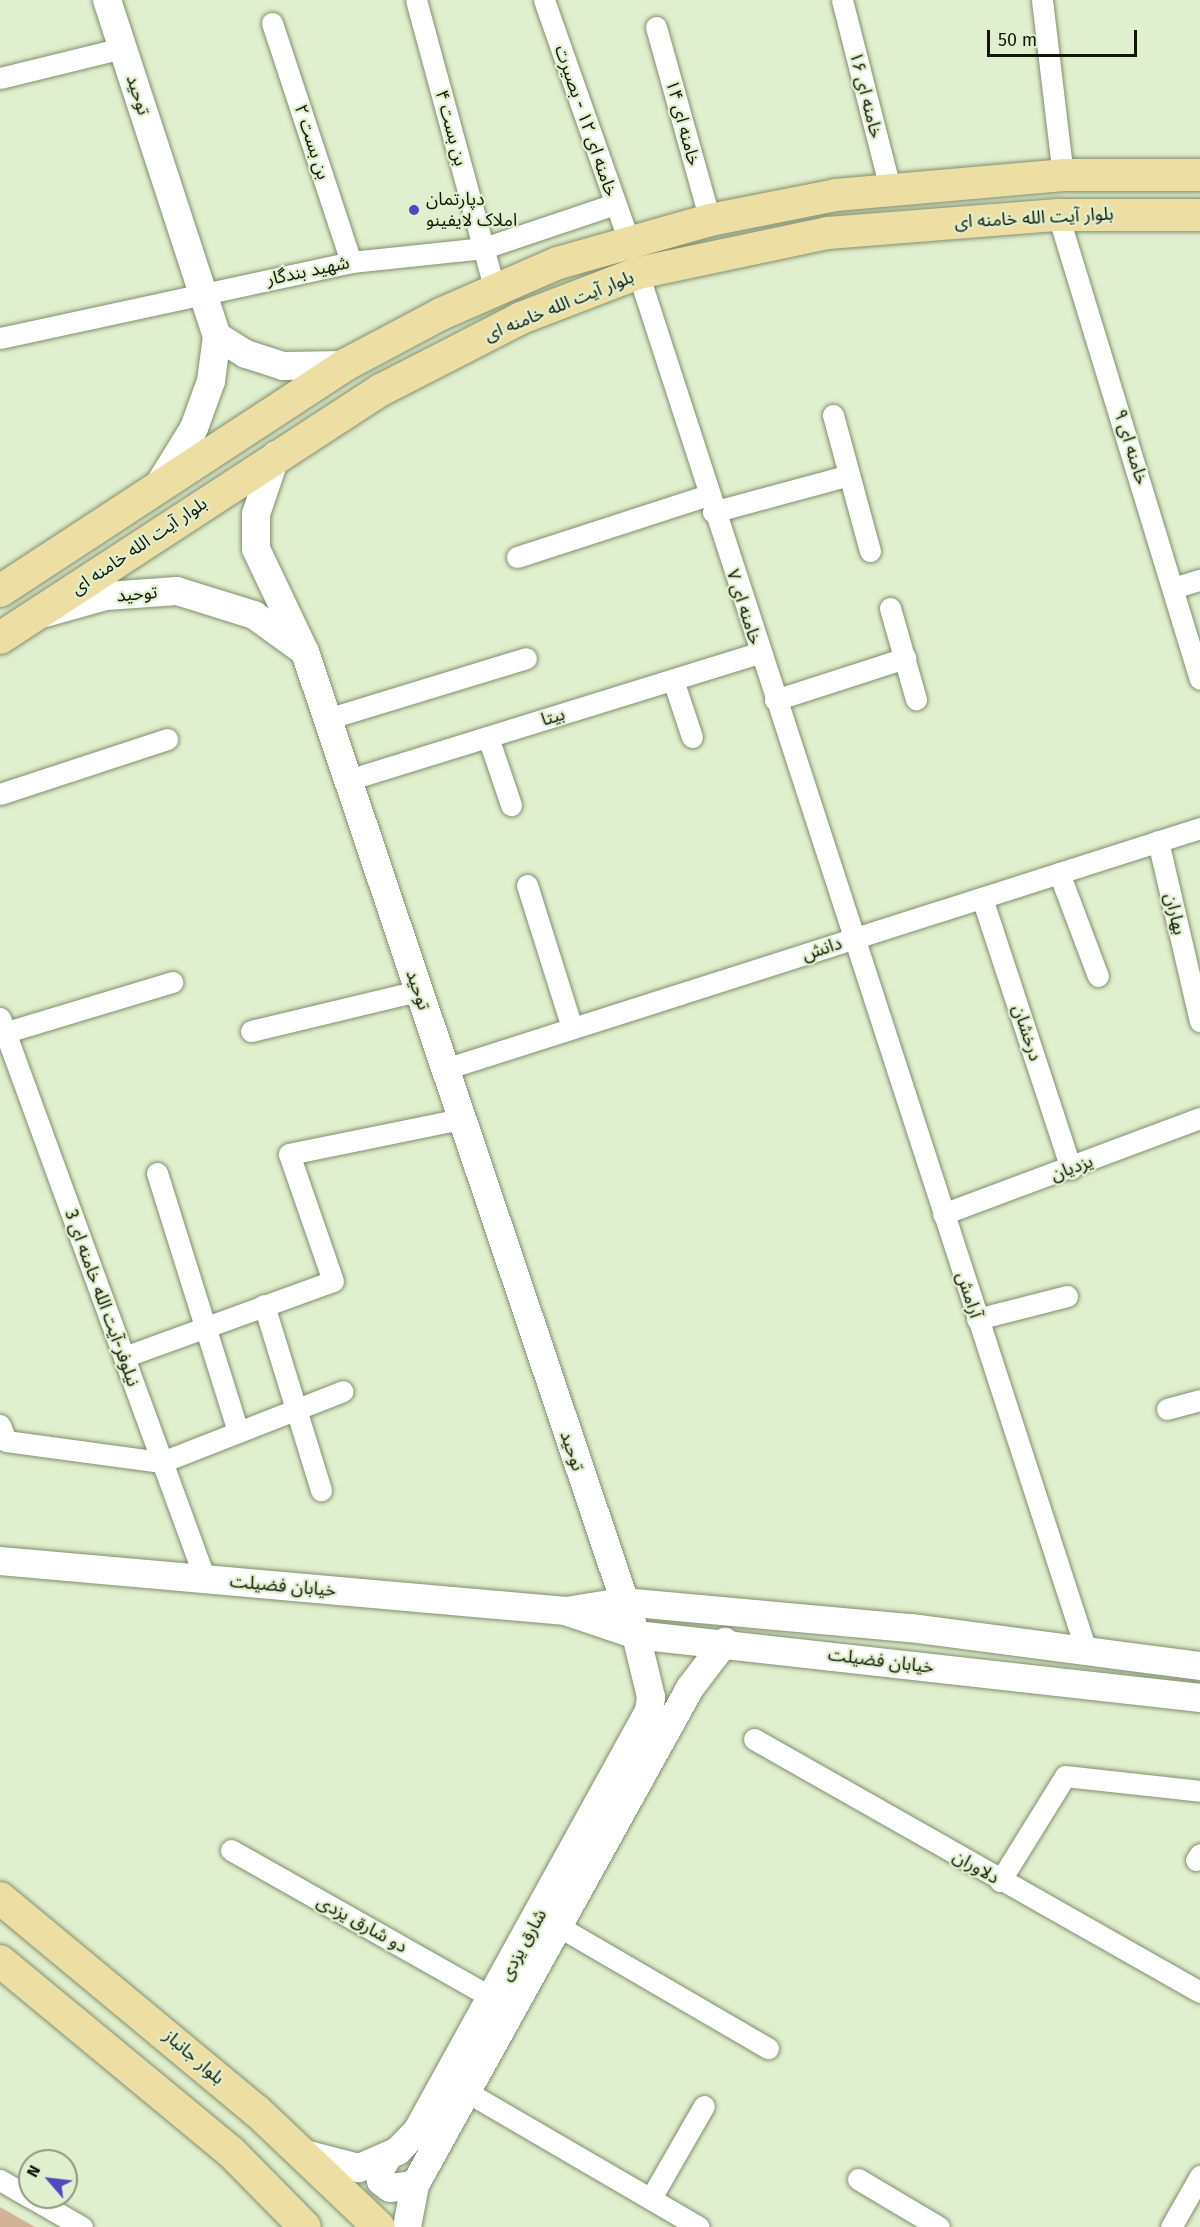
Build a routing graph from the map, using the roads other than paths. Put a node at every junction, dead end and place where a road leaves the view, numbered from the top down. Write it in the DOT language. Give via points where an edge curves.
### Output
graph roads {
  1 [pos="107,0"];
  2 [pos="416,0"];
  3 [pos="544,0"];
  4 [pos="842,0"];
  5 [pos="1042,0"];
  6 [pos="272,23"];
  7 [pos="656,27"];
  8 [pos="122,48"];
  9 [pos="0,78"];
  10 [pos="1063,175"];
  11 [pos="1200,175"];
  12 [pos="890,189"];
  13 [pos="615,204"];
  14 [pos="1200,215"];
  15 [pos="1058,216"];
  16 [pos="710,220"];
  17 [pos="629,241"];
  18 [pos="484,248"];
  19 [pos="351,262"];
  20 [pos="638,273"];
  21 [pos="495,291"];
  22 [pos="202,294"];
  23 [pos="1,333"];
  24 [pos="217,336"];
  25 [pos="345,365"];
  26 [pos="833,415"];
  27 [pos="276,455"];
  28 [pos="849,475"];
  29 [pos="156,488"];
  30 [pos="711,503"];
  31 [pos="870,550"];
  32 [pos="517,557"];
  33 [pos="1200,580"];
  34 [pos="1173,588"];
  35 [pos="0,591"];
  36 [pos="890,608"];
  37 [pos="34,616"];
  38 [pos="0,638"];
  39 [pos="305,652"];
  40 [pos="759,653"];
  41 [pos="525,658"];
  42 [pos="905,658"];
  43 [pos="673,680"];
  44 [pos="1200,680"];
  45 [pos="916,699"];
  46 [pos="774,700"];
  47 [pos="327,718"];
  48 [pos="488,737"];
  49 [pos="692,737"];
  50 [pos="167,739"];
  51 [pos="348,780"];
  52 [pos="0,794"];
  53 [pos="511,805"];
  54 [pos="1200,828"];
  55 [pos="1158,842"];
  56 [pos="1059,873"];
  57 [pos="527,885"];
  58 [pos="982,898"];
  59 [pos="853,939"];
  60 [pos="1098,976"];
  61 [pos="172,981"];
  62 [pos="418,991"];
  63 [pos="1200,1021"];
  64 [pos="2,1028"];
  65 [pos="572,1028"];
  66 [pos="251,1031"];
  67 [pos="445,1070"];
  68 [pos="1200,1118"];
  69 [pos="461,1119"];
  70 [pos="1071,1169"];
  71 [pos="157,1173"];
  72 [pos="943,1214"];
  73 [pos="1066,1296"];
  74 [pos="264,1305"];
  75 [pos="977,1319"];
  76 [pos="203,1327"];
  77 [pos="124,1356"];
  78 [pos="343,1391"];
  79 [pos="1200,1400"];
  80 [pos="1167,1408"];
  81 [pos="298,1409"];
  82 [pos="238,1432"];
  83 [pos="3,1433"];
  84 [pos="162,1462"];
  85 [pos="321,1490"];
  86 [pos="0,1561"];
  87 [pos="205,1579"];
  88 [pos="623,1602"];
  89 [pos="566,1611"];
  90 [pos="636,1635"];
  91 [pos="725,1642"];
  92 [pos="1086,1650"];
  93 [pos="1200,1666"];
  94 [pos="650,1686"];
  95 [pos="1200,1698"];
  96 [pos="682,1702"];
  97 [pos="754,1739"];
  98 [pos="1200,1791"];
  99 [pos="231,1850"];
  100 [pos="1000,1881"];
  101 [pos="0,1898"];
  102 [pos="549,1921"];
  103 [pos="0,1960"];
  104 [pos="1200,1992"];
  105 [pos="494,1998"];
  106 [pos="768,2048"];
  107 [pos="467,2092"];
  108 [pos="704,2106"];
  109 [pos="301,2153"];
  110 [pos="387,2158"];
  111 [pos="1200,2176"];
  112 [pos="858,2179"];
  113 [pos="0,2180"];
  114 [pos="415,2185"];
  115 [pos="18,2190"];
  116 [pos="651,2198"];
  117 [pos="51,2209"];
  118 [pos="82,2227"];
  119 [pos="305,2227"];
  120 [pos="379,2227"];
  121 [pos="407,2227"];
  122 [pos="699,2227"];
  123 [pos="939,2227"];
  124 [pos="1171,2227"];
  1 -- 8 [label="main road, توحید"];
  2 -- 18 [label="street, بن بست ۴"];
  3 -- 13 [label="street, خامنه ای ۱۲ - بصیرت"];
  4 -- 12 [label="street, خامنه ای ۱۶"];
  5 -- 10 [label="street"];
  6 -- 19 [label="street, بن بست ۲"];
  7 -- 16 [label="street, خامنه ای ۱۴"];
  8 -- 9 [label="street"];
  8 -- 22 [label="main road, توحید"];
  10 -- 11 [label="main road, بلوار آیت الله خامنه ای"];
  10 -- 12 [label="main road, بلوار آیت الله خامنه ای"];
  12 -- 16 [label="main road, بلوار آیت الله خامنه ای"];
  13 -- 17 [label="street, خامنه ای ۱۲ - بصیرت"];
  13 -- 18 [label="street, شهید بندگار"];
  14 -- 15 [label="main road, بلوار آیت الله خامنه ای"];
  15 -- 20 [label="main road, بلوار آیت الله خامنه ای" via="828,233"];
  15 -- 34 [label="street, خامنه ای ۹"];
  16 -- 17 [label="main road, بلوار آیت الله خامنه ای"];
  17 -- 21 [label="main road, بلوار آیت الله خامنه ای"];
  18 -- 19 [label="street, شهید بندگار"];
  18 -- 21 [label="street, بن بست ۴"];
  19 -- 22 [label="street, شهید بندگار"];
  20 -- 27 [label="main road, بلوار آیت الله خامنه ای" via="446,353"];
  20 -- 30 [label="street, خامنه ای ۷"];
  21 -- 25 [label="main road, بلوار آیت الله خامنه ای"];
  22 -- 23 [label="street, شهید بندگار"];
  22 -- 24 [label="main road, توحید"];
  24 -- 25 [label="main road" via="246,354 282,366"];
  24 -- 29 [label="main road" via="211,381 194,428"];
  25 -- 29 [label="main road, بلوار آیت الله خامنه ای"];
  26 -- 28 [label="street"];
  27 -- 37 [label="main road, بلوار آیت الله خامنه ای"];
  27 -- 39 [label="main road" via="256,514 256,549"];
  28 -- 30 [label="street"];
  28 -- 31 [label="street"];
  29 -- 35 [label="main road, بلوار آیت الله خامنه ای"];
  30 -- 32 [label="street"];
  30 -- 40 [label="street, خامنه ای ۷"];
  33 -- 34 [label="street"];
  34 -- 44 [label="street, خامنه ای ۹"];
  36 -- 42 [label="street"];
  37 -- 38 [label="main road, بلوار آیت الله خامنه ای"];
  37 -- 39 [label="main road, توحید" via="106,597 177,591 254,615"];
  39 -- 47 [label="main road, توحید"];
  40 -- 43 [label="street, بیتا"];
  40 -- 46 [label="street, خامنه ای ۷"];
  41 -- 47 [label="street"];
  42 -- 45 [label="street"];
  42 -- 46 [label="street"];
  43 -- 48 [label="street, بیتا"];
  43 -- 49 [label="street"];
  46 -- 59 [label="street, خامنه ای ۷"];
  47 -- 51 [label="main road, توحید"];
  48 -- 51 [label="street, بیتا"];
  48 -- 53 [label="street"];
  50 -- 52 [label="street"];
  51 -- 62 [label="main road, توحید"];
  54 -- 55 [label="street, دانش"];
  55 -- 56 [label="street, دانش"];
  55 -- 63 [label="street, بهاران"];
  56 -- 58 [label="street, دانش"];
  56 -- 60 [label="street"];
  57 -- 65 [label="street"];
  58 -- 59 [label="street, دانش"];
  58 -- 70 [label="street, درخشان"];
  59 -- 65 [label="street, دانش"];
  59 -- 72 [label="street, آرامش"];
  61 -- 64 [label="street"];
  62 -- 66 [label="street"];
  62 -- 67 [label="main road, توحید"];
  64 -- 77 [label="street, نیلوفر-آیت الله خامنه ای 3"];
  65 -- 67 [label="street, دانش"];
  67 -- 69 [label="main road, توحید"];
  68 -- 70 [label="street, یزدیان"];
  69 -- 74 [label="street" via="289,1154 333,1281"];
  69 -- 88 [label="main road, توحید"];
  70 -- 72 [label="street, یزدیان"];
  71 -- 76 [label="street"];
  72 -- 75 [label="street, آرامش"];
  73 -- 75 [label="street"];
  74 -- 76 [label="street"];
  74 -- 81 [label="street"];
  75 -- 92 [label="street, آرامش"];
  76 -- 77 [label="street"];
  76 -- 82 [label="street"];
  77 -- 84 [label="street, نیلوفر-آیت الله خامنه ای 3"];
  78 -- 81 [label="street"];
  79 -- 80 [label="street"];
  81 -- 82 [label="street"];
  81 -- 85 [label="street"];
  82 -- 84 [label="street"];
  83 -- 84 [label="street"];
  84 -- 87 [label="street, نیلوفر-آیت الله خامنه ای 3"];
  86 -- 87 [label="main road, خیابان فضیلت"];
  87 -- 89 [label="main road, خیابان فضیلت"];
  88 -- 89 [label="main road, خیابان فضیلت"];
  88 -- 90 [label="main road, توحید"];
  88 -- 92 [label="main road, خیابان فضیلت"];
  89 -- 90 [label="main road, خیابان فضیلت"];
  90 -- 91 [label="main road, خیابان فضیلت"];
  90 -- 94 [label="main road, شارق یزدی"];
  91 -- 95 [label="main road, خیابان فضیلت"];
  91 -- 96 [label="main road"];
  92 -- 93 [label="main road, خیابان فضیلت"];
  94 -- 96 [label="main road" via="664,1676 674,1677 682,1685"];
  94 -- 102 [label="main road, شارق یزدی" via="649,1711"];
  96 -- 102 [label="main road"];
  97 -- 100 [label="street, دلاوران"];
  98 -- 100 [label="street" via="1065,1776"];
  99 -- 105 [label="street, دو شارق یزدی"];
  100 -- 104 [label="street, دلاوران"];
  101 -- 109 [label="main road, بلوار جانباز" via="93,1971"];
  102 -- 105 [label="main road, شارق یزدی"];
  102 -- 106 [label="street"];
  102 -- 107 [label="main road"];
  103 -- 119 [label="main road" via="231,2152"];
  105 -- 110 [label="main road, شارق یزدی" via="418,2130"];
  107 -- 114 [label="main road"];
  107 -- 116 [label="street"];
  108 -- 116 [label="street"];
  109 -- 110 [label="main road, شارق یزدی" via="359,2168"];
  109 -- 120 [label="main road, بلوار جانباز"];
  110 -- 114 [label="main road" via="379,2172 381,2181 390,2188"];
  111 -- 124 [label="street"];
  112 -- 123 [label="street"];
  113 -- 115 [label="street"];
  114 -- 121 [label="main road"];
  116 -- 122 [label="street"];
  117 -- 118 [label="street"];
}
